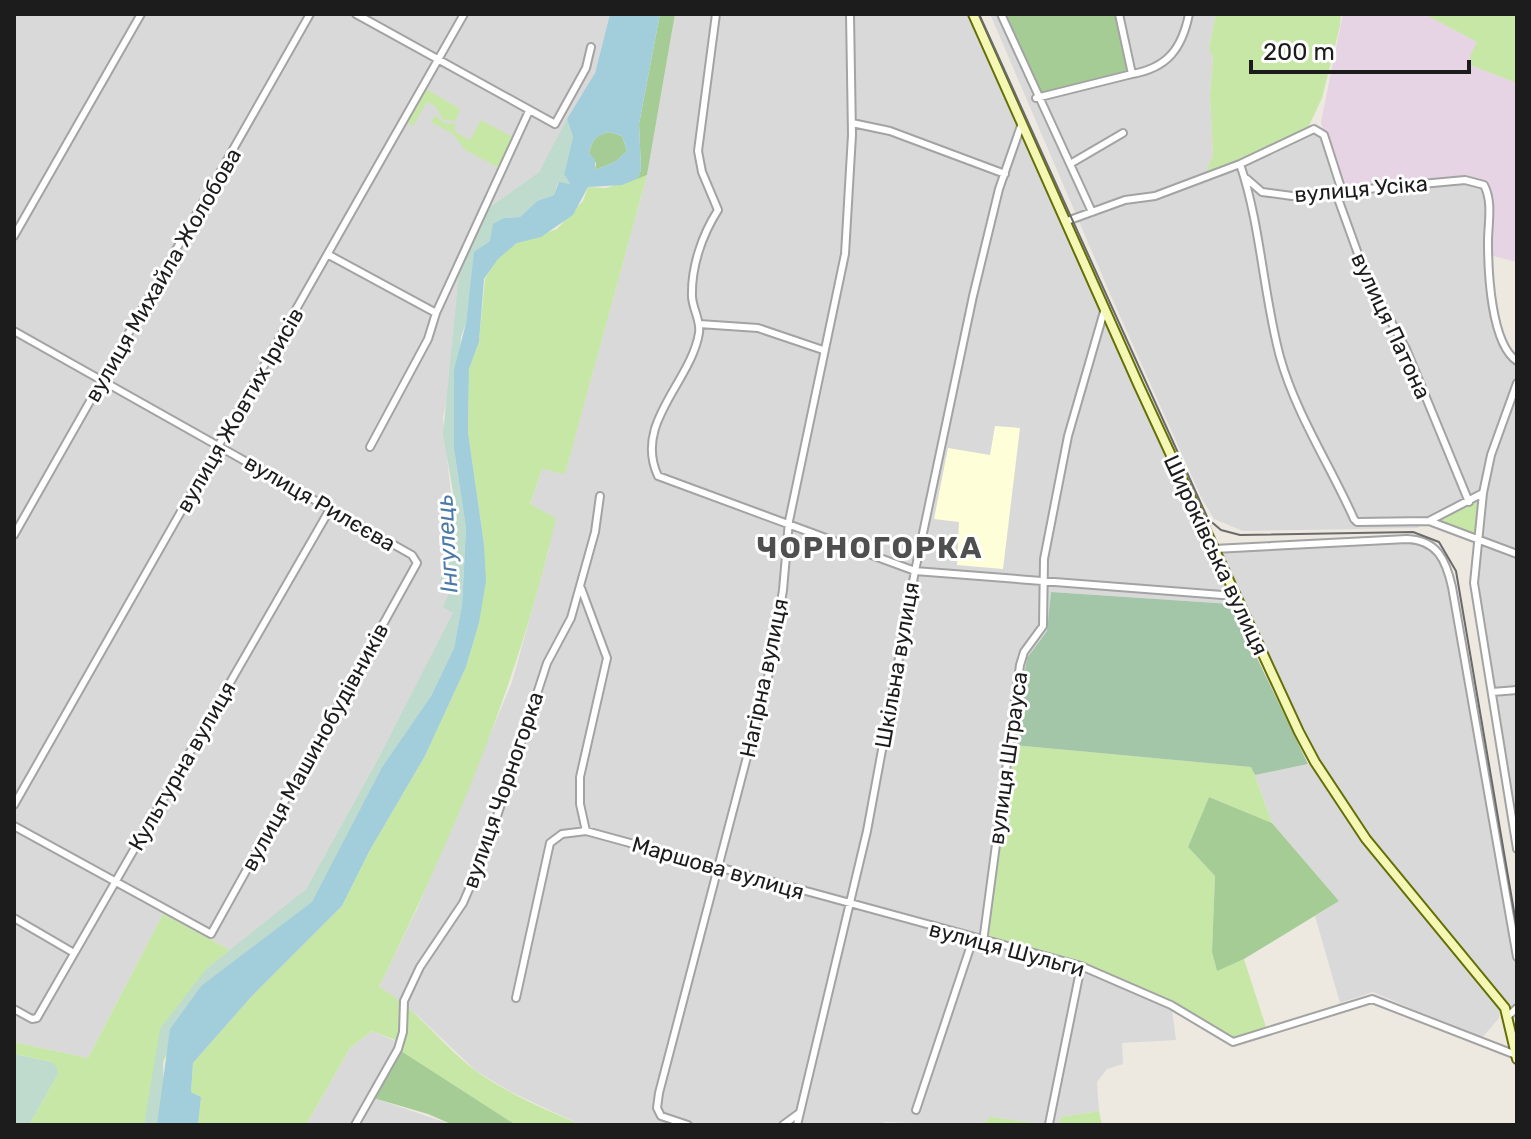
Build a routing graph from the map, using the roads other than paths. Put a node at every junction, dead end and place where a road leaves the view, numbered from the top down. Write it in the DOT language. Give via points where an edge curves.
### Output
graph roads {
  1 [pos="141,14"];
  2 [pos="310,14"];
  3 [pos="356,14"];
  4 [pos="464,14"];
  5 [pos="716,14"];
  6 [pos="850,14"];
  7 [pos="973,14"];
  8 [pos="1001,14"];
  9 [pos="1119,14"];
  10 [pos="1189,14"];
  11 [pos="591,47"];
  12 [pos="438,60"];
  13 [pos="1132,74"];
  14 [pos="1036,98"];
  15 [pos="529,111"];
  16 [pos="852,123"];
  17 [pos="1022,123"];
  18 [pos="1123,133"];
  19 [pos="1070,164"];
  20 [pos="1240,164"];
  21 [pos="1005,174"];
  22 [pos="1244,176"];
  23 [pos="1344,192"];
  24 [pos="1336,193"];
  25 [pos="1092,212"];
  26 [pos="1067,221"];
  27 [pos="14,236"];
  28 [pos="329,255"];
  29 [pos="1105,308"];
  30 [pos="436,313"];
  31 [pos="699,324"];
  32 [pos="14,331"];
  33 [pos="823,350"];
  34 [pos="1517,361"];
  35 [pos="102,381"];
  36 [pos="1517,383"];
  37 [pos="1506,411"];
  38 [pos="1517,414"];
  39 [pos="219,446"];
  40 [pos="370,447"];
  41 [pos="1483,493"];
  42 [pos="600,496"];
  43 [pos="1469,502"];
  44 [pos="330,509"];
  45 [pos="789,521"];
  46 [pos="1429,521"];
  47 [pos="14,535"];
  48 [pos="1478,542"];
  49 [pos="1214,549"];
  50 [pos="1517,554"];
  51 [pos="415,558"];
  52 [pos="915,571"];
  53 [pos="1044,581"];
  54 [pos="580,587"];
  55 [pos="1235,596"];
  56 [pos="1517,690"];
  57 [pos="1492,692"];
  58 [pos="1506,787"];
  59 [pos="1517,790"];
  60 [pos="14,805"];
  61 [pos="15,829"];
  62 [pos="586,831"];
  63 [pos="1517,849"];
  64 [pos="718,867"];
  65 [pos="116,882"];
  66 [pos="849,905"];
  67 [pos="14,918"];
  68 [pos="973,939"];
  69 [pos="983,942"];
  70 [pos="74,953"];
  71 [pos="1517,957"];
  72 [pos="1081,966"];
  73 [pos="516,998"];
  74 [pos="1517,1008"];
  75 [pos="14,1009"];
  76 [pos="1508,1016"];
  77 [pos="1517,1057"];
  78 [pos="916,1110"];
  79 [pos="798,1114"];
  80 [pos="796,1124"];
  81 [pos="1049,1124"];
  82 [pos="355,1125"];
  83 [pos="688,1125"];
  84 [pos="783,1125"];
  1 -- 27 [label="street"];
  2 -- 35 [label="street, вулиця Михайла Жолобова"];
  3 -- 12 [label="street"];
  4 -- 12 [label="street, вулиця Жовтих Ірисів"];
  5 -- 31 [label="street" via="698,151 718,210 701,242 695,274 692,297"];
  6 -- 16 [label="street, Нагірна вулиця"];
  7 -- 17 [label="main road, Широківська вулиця"];
  8 -- 14 [label="street"];
  9 -- 13 [label="street"];
  10 -- 13 [label="street" via="1182,40 1168,60"];
  11 -- 15 [label="street" via="586,68 555,124"];
  12 -- 15 [label="street"];
  12 -- 28 [label="street, вулиця Жовтих Ірисів"];
  13 -- 14 [label="street"];
  14 -- 19 [label="street"];
  15 -- 30 [label="street"];
  16 -- 21 [label="street" via="890,131"];
  16 -- 33 [label="street, Нагірна вулиця" via="845,254"];
  17 -- 21 [label="street, Шкільна вулиця"];
  17 -- 26 [label="main road, Широківська вулиця"];
  18 -- 19 [label="street"];
  19 -- 25 [label="street"];
  20 -- 22 [label="street"];
  20 -- 23 [label="street" via="1314,129 1324,135 1335,179"];
  20 -- 25 [label="street" via="1155,196"];
  21 -- 52 [label="street, Шкільна вулиця" via="973,296"];
  22 -- 24 [label="street, вулиця Усіка" via="1275,196"];
  22 -- 46 [label="street" via="1282,362 1357,522"];
  23 -- 24 [label="street, вулиця Усіка"];
  23 -- 34 [label="street, вулиця Усіка" via="1465,180 1484,185 1496,319 1504,349"];
  24 -- 43 [label="street, вулиця Патона" via="1366,276 1406,349"];
  25 -- 26 [label="street"];
  26 -- 29 [label="main road, Широківська вулиця"];
  28 -- 30 [label="street"];
  28 -- 39 [label="street, вулиця Жовтих Ірисів"];
  29 -- 49 [label="main road, Широківська вулиця"];
  29 -- 53 [label="street, вулиця Штрауса" via="1068,436"];
  30 -- 40 [label="street" via="428,339"];
  31 -- 33 [label="street" via="758,328"];
  31 -- 45 [label="street" via="687,367 655,428 654,465 664,480"];
  32 -- 35 [label="street, вулиця Рилєєва"];
  33 -- 45 [label="street, Нагірна вулиця"];
  35 -- 39 [label="street, вулиця Рилєєва"];
  35 -- 47 [label="street, вулиця Михайла Жолобова"];
  36 -- 37 [label="street"];
  37 -- 38 [label="street"];
  37 -- 41 [label="street"];
  39 -- 44 [label="street, вулиця Рилєєва"];
  39 -- 60 [label="street, вулиця Жовтих Ірисів"];
  41 -- 43 [label="street"];
  41 -- 48 [label="street"];
  42 -- 54 [label="street, вулиця Чорногорка"];
  43 -- 46 [label="street"];
  44 -- 51 [label="street, вулиця Рилєєва"];
  44 -- 65 [label="street, Культурна вулиця"];
  45 -- 52 [label="street"];
  45 -- 64 [label="street, Нагірна вулиця" via="770,669"];
  46 -- 48 [label="street"];
  48 -- 50 [label="street"];
  48 -- 57 [label="street" via="1474,583"];
  49 -- 55 [label="main road, Широківська вулиця"];
  49 -- 71 [label="street" via="1407,539 1432,545 1441,555 1455,602"];
  51 -- 65 [label="street, вулиця Машинобудівників" via="417,563 211,934"];
  52 -- 53 [label="street"];
  52 -- 66 [label="street, Шкільна вулиця"];
  53 -- 55 [label="street"];
  53 -- 69 [label="street, вулиця Штрауса" via="1042,632 1020,665"];
  54 -- 62 [label="street" via="607,658 580,777"];
  54 -- 82 [label="street, вулиця Чорногорка" via="571,618 547,663 486,850 463,903 420,967 404,1001 398,1049"];
  55 -- 76 [label="main road, Широківська вулиця" via="1299,732 1337,798"];
  56 -- 57 [label="street"];
  57 -- 58 [label="street"];
  58 -- 59 [label="street"];
  58 -- 63 [label="street"];
  61 -- 65 [label="street"];
  62 -- 64 [label="street, Маршова вулиця"];
  62 -- 73 [label="street" via="562,834 548,849"];
  64 -- 66 [label="street, Маршова вулиця"];
  64 -- 83 [label="street, Нагірна вулиця" via="658,1103 661,1116"];
  65 -- 70 [label="street, Культурна вулиця"];
  66 -- 68 [label="street, вулиця Шульги"];
  66 -- 79 [label="street, Шкільна вулиця"];
  67 -- 70 [label="street"];
  68 -- 69 [label="street, вулиця Шульги"];
  68 -- 78 [label="street"];
  69 -- 72 [label="street, вулиця Шульги"];
  70 -- 75 [label="street, Культурна вулиця" via="37,1018"];
  72 -- 77 [label="street, вулиця Шульги" via="1171,1005 1233,1042 1372,999"];
  72 -- 81 [label="street"];
  74 -- 76 [label="street"];
  76 -- 77 [label="main road, Широківська вулиця"];
  79 -- 80 [label="street, Шкільна вулиця"];
  79 -- 84 [label="street"];
}
